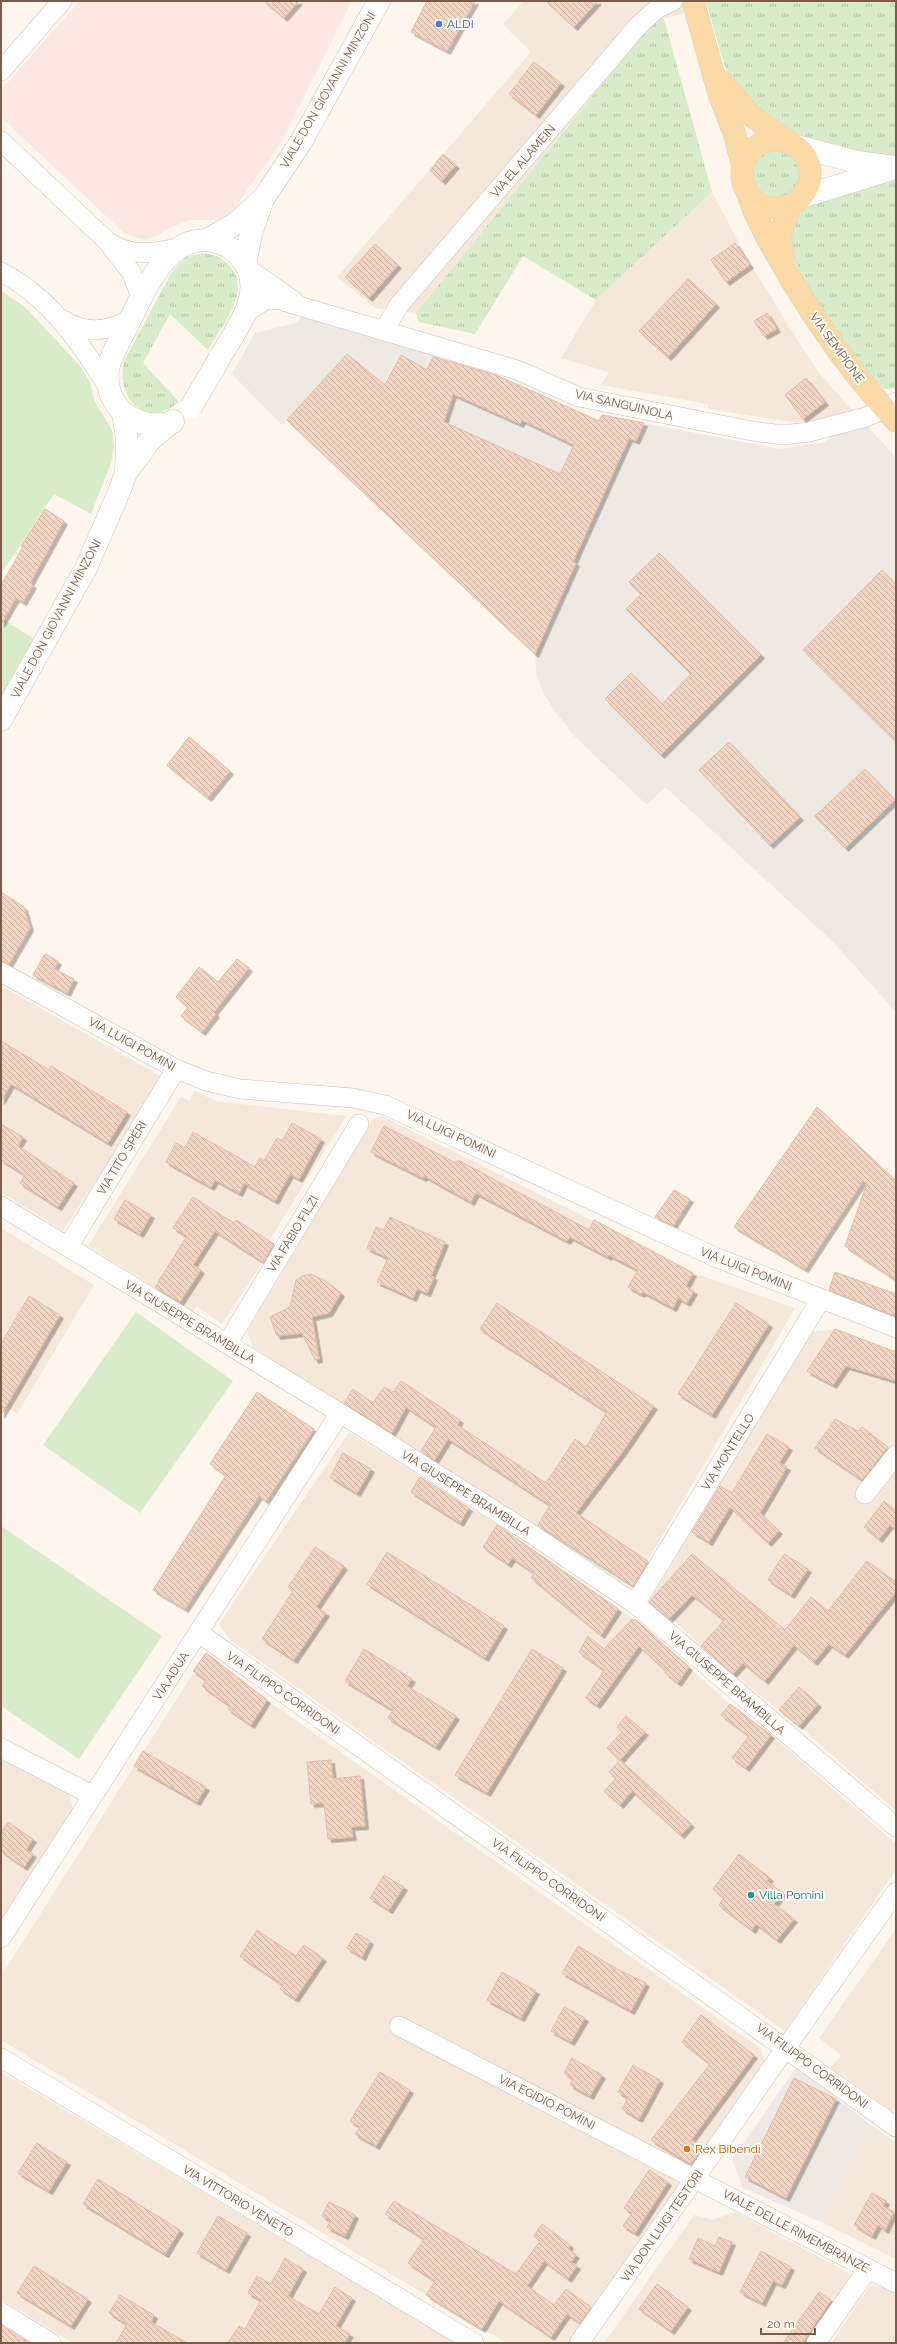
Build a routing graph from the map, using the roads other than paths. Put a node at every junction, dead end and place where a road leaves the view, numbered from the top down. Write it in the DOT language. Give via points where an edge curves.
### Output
graph roads {
  1 [pos="62,1"];
  2 [pos="379,1"];
  3 [pos="673,1"];
  4 [pos="693,1"];
  5 [pos="712,69"];
  6 [pos="1,71"];
  7 [pos="1,141"];
  8 [pos="791,144"];
  9 [pos="742,164"];
  10 [pos="896,167"];
  11 [pos="749,197"];
  12 [pos="263,199"];
  13 [pos="797,201"];
  14 [pos="207,240"];
  15 [pos="107,241"];
  16 [pos="177,248"];
  17 [pos="246,266"];
  18 [pos="785,269"];
  19 [pos="1,272"];
  20 [pos="142,299"];
  21 [pos="300,305"];
  22 [pos="245,313"];
  23 [pos="60,318"];
  24 [pos="130,320"];
  25 [pos="384,331"];
  26 [pos="109,388"];
  27 [pos="892,411"];
  28 [pos="123,412"];
  29 [pos="173,422"];
  30 [pos="126,473"];
  31 [pos="1,720"];
  32 [pos="1,972"];
  33 [pos="176,1069"];
  34 [pos="359,1124"];
  35 [pos="1,1206"];
  36 [pos="68,1247"];
  37 [pos="821,1299"];
  38 [pos="896,1328"];
  39 [pos="227,1344"];
  40 [pos="340,1413"];
  41 [pos="896,1455"];
  42 [pos="864,1494"];
  43 [pos="635,1604"];
  44 [pos="199,1633"];
  45 [pos="1,1748"];
  46 [pos="92,1795"];
  47 [pos="896,1827"];
  48 [pos="896,1892"];
  49 [pos="1,1938"];
  50 [pos="399,2026"];
  51 [pos="785,2046"];
  52 [pos="1,2058"];
  53 [pos="896,2127"];
  54 [pos="696,2178"];
  55 [pos="868,2269"];
  56 [pos="896,2283"];
  57 [pos="1,2312"];
  58 [pos="44,2341"];
  59 [pos="474,2343"];
  60 [pos="580,2343"];
  61 [pos="816,2343"];
  1 -- 6 [label="street"];
  2 -- 12 [label="street, VIALE DON GIOVANNI MINZONI" via="301,142"];
  3 -- 25 [label="street, VIA EL ALAMEIN" via="658,8 639,25 404,300"];
  4 -- 5 [label="main road"];
  5 -- 8 [label="main road" via="749,114"];
  5 -- 9 [label="main road"];
  7 -- 15 [label="street"];
  8 -- 9 [label="main road" via="775,140 764,144 749,154"];
  8 -- 10 [label="street" via="858,162"];
  8 -- 13 [label="main road" via="804,154 810,168 809,184"];
  9 -- 11 [label="main road" via="741,180"];
  10 -- 13 [label="street"];
  11 -- 13 [label="main road" via="769,208"];
  11 -- 18 [label="main road, VIA SEMPIONE" via="764,234"];
  12 -- 14 [label="street, VIALE DON GIOVANNI MINZONI" via="235,224"];
  12 -- 17 [label="street, VIALE DON GIOVANNI MINZONI" via="251,234"];
  13 -- 18 [label="main road, VIA SEMPIONE" via="780,235"];
  14 -- 16 [label="street, VIALE DON GIOVANNI MINZONI" via="194,241"];
  14 -- 17 [label="street" via="229,248"];
  15 -- 16 [label="street" via="125,251 135,253"];
  15 -- 20 [label="street" via="131,272"];
  16 -- 20 [label="street, VIALE DON GIOVANNI MINZONI" via="161,265"];
  17 -- 21 [label="street, VIA SANGUINOLA"];
  17 -- 22 [label="street, VIALE DON GIOVANNI MINZONI" via="251,288"];
  18 -- 27 [label="main road, VIA SEMPIONE" via="832,343"];
  19 -- 23 [label="street" via="35,293"];
  20 -- 24 [label="street, VIALE DON GIOVANNI MINZONI"];
  21 -- 22 [label="street, VIA SANGUINOLA" via="270,299"];
  21 -- 25 [label="street, VIA SANGUINOLA"];
  22 -- 29 [label="street, VIALE DON GIOVANNI MINZONI, bridge" via="191,407"];
  23 -- 24 [label="street" via="77,328 94,331"];
  23 -- 26 [label="street"];
  24 -- 26 [label="street, VIALE DON GIOVANNI MINZONI" via="108,368"];
  25 -- 27 [label="street, VIA SANGUINOLA" via="517,370 579,397 752,431 798,434"];
  26 -- 28 [label="street, VIALE DON GIOVANNI MINZONI" via="115,403"];
  28 -- 29 [label="street, VIALE DON GIOVANNI MINZONI" via="135,421 147,425"];
  28 -- 30 [label="street, VIALE DON GIOVANNI MINZONI" via="127,440"];
  29 -- 30 [label="street, VIALE DON GIOVANNI MINZONI" via="151,439"];
  30 -- 31 [label="street, VIALE DON GIOVANNI MINZONI" via="89,562"];
  32 -- 33 [label="street, VIA LUIGI POMINI"];
  33 -- 36 [label="street, VIA TITO SPERI"];
  33 -- 37 [label="street, VIA LUIGI POMINI" via="206,1081 240,1089 353,1098 385,1105 715,1257"];
  34 -- 39 [label="street, VIA FABIO FILZI"];
  35 -- 36 [label="street, VIA GIUSEPPE BRAMBILLA"];
  36 -- 39 [label="street, VIA GIUSEPPE BRAMBILLA"];
  37 -- 38 [label="street, VIA LUIGI POMINI"];
  37 -- 43 [label="street, VIA MONTELLO"];
  39 -- 40 [label="street, VIA GIUSEPPE BRAMBILLA"];
  40 -- 43 [label="street, VIA GIUSEPPE BRAMBILLA" via="524,1529"];
  40 -- 44 [label="street, VIA ADUA"];
  41 -- 42 [label="street"];
  43 -- 47 [label="street, VIA GIUSEPPE BRAMBILLA"];
  44 -- 46 [label="street, VIA ADUA"];
  44 -- 51 [label="street, VIA FILIPPO CORRIDONI"];
  45 -- 46 [label="street"];
  46 -- 49 [label="street, VIA ADUA"];
  48 -- 51 [label="street, VIA DON LUIGI TESTORI"];
  50 -- 54 [label="street, VIA EGIDIO POMINI"];
  51 -- 53 [label="street, VIA FILIPPO CORRIDONI"];
  51 -- 54 [label="street, VIA DON LUIGI TESTORI"];
  52 -- 59 [label="street, VIA VITTORIO VENETO"];
  54 -- 55 [label="street, VIALE DELLE RIMEMBRANZE"];
  54 -- 60 [label="street, VIA DON LUIGI TESTORI"];
  55 -- 56 [label="street, VIALE DELLE RIMEMBRANZE"];
  55 -- 61 [label="street"];
  57 -- 58 [label="street"];
}
